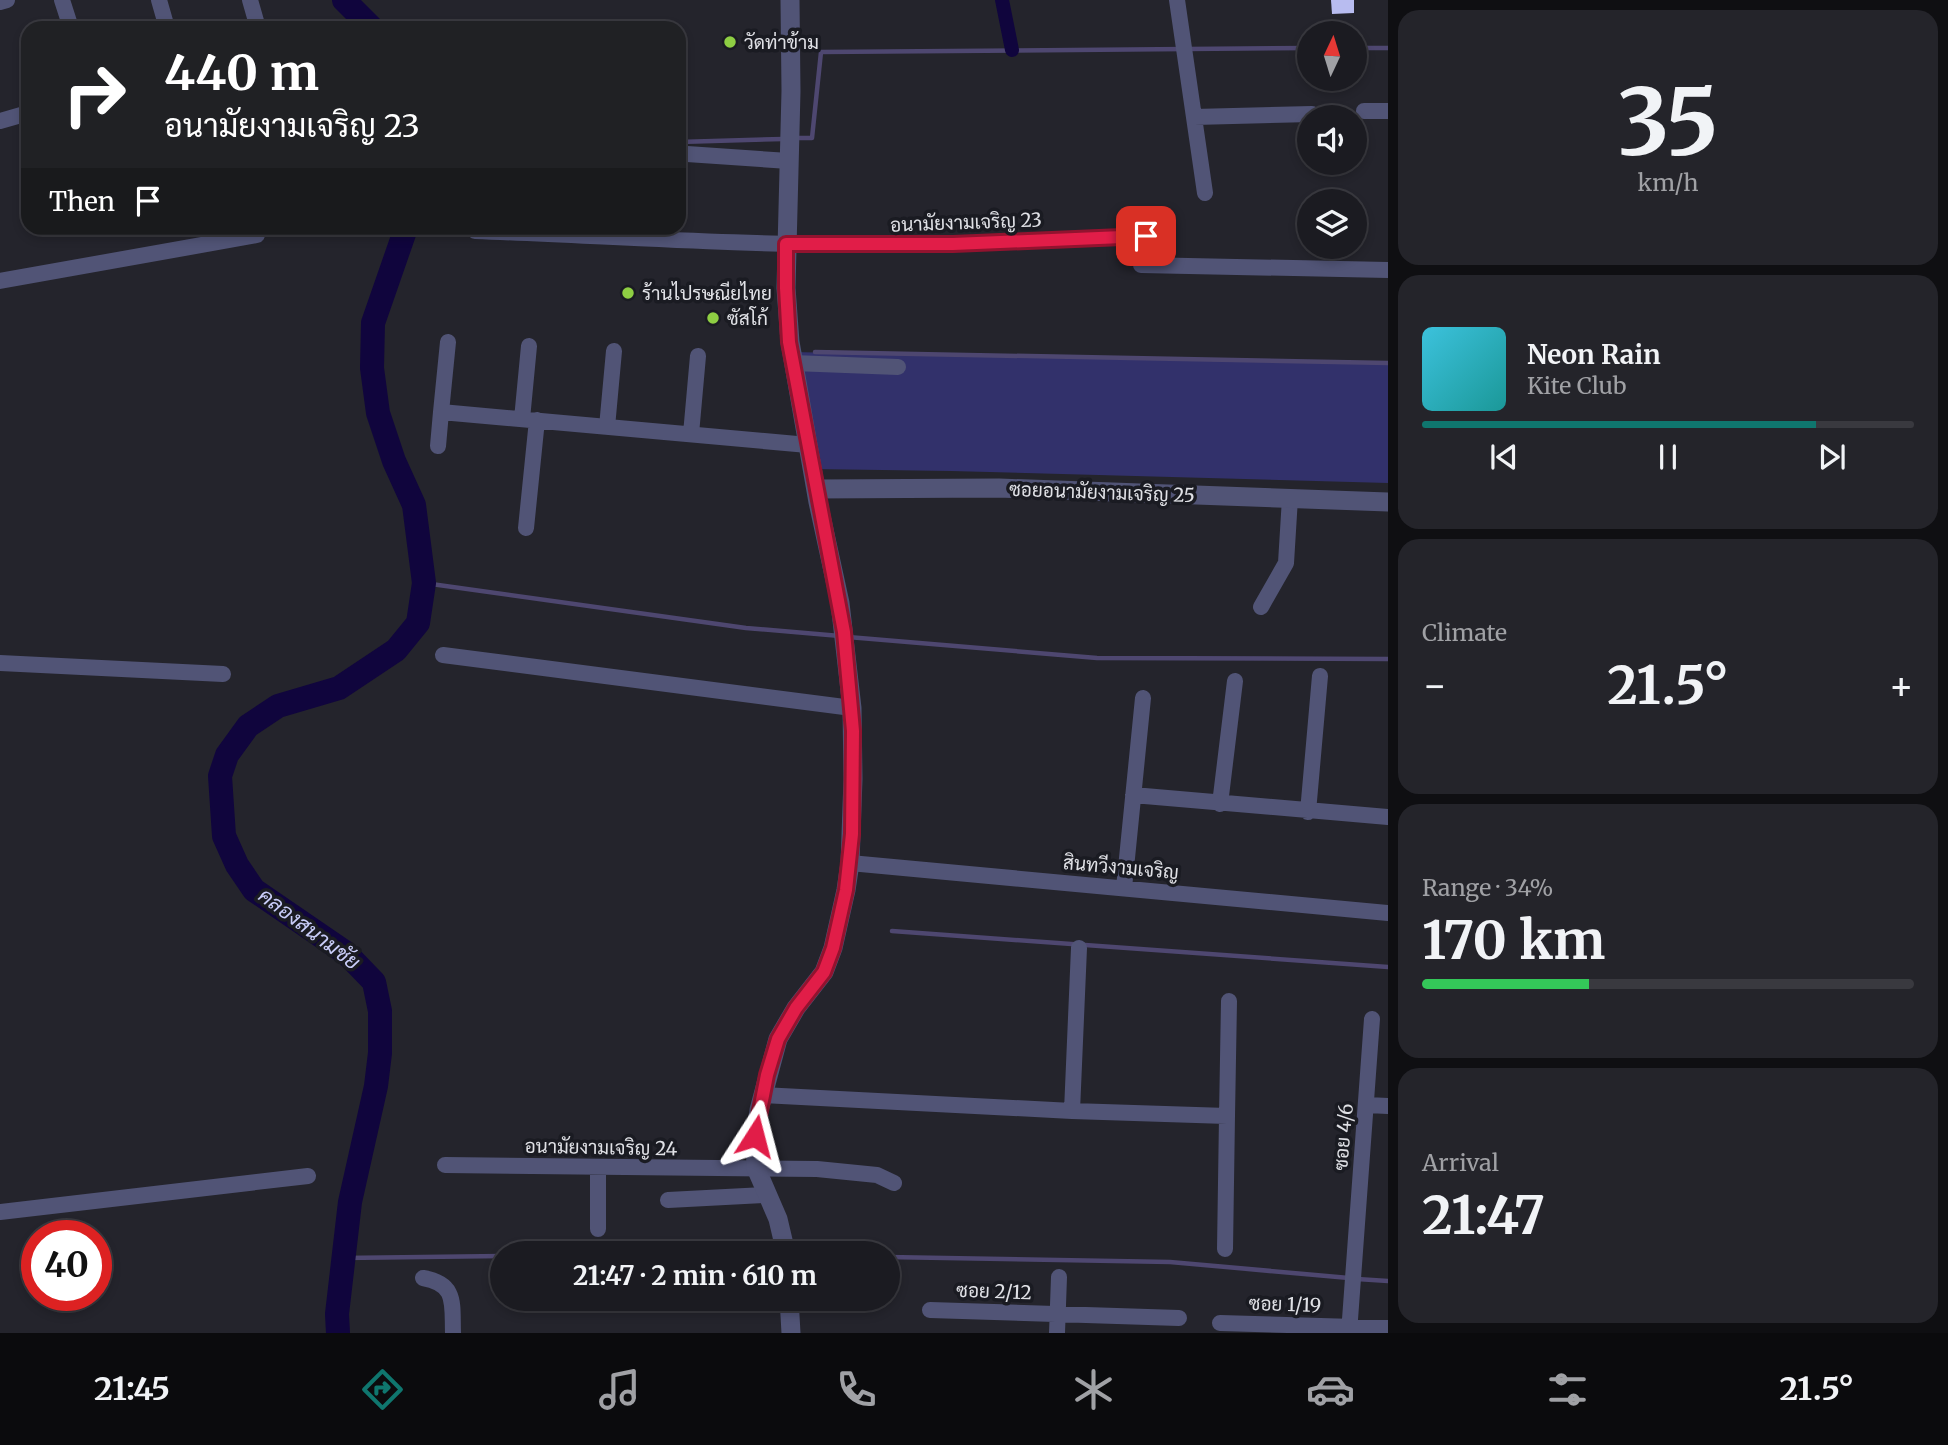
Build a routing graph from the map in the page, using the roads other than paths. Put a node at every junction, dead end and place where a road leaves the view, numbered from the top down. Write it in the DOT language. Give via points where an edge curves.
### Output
graph roads {
  1 [pos="7,0"];
  2 [pos="62,0"];
  3 [pos="159,0"];
  4 [pos="250,0"];
  5 [pos="790,0"];
  6 [pos="1177,0"];
  7 [pos="0,2"];
  8 [pos="69,21"];
  9 [pos="165,21"];
  10 [pos="256,21"];
  11 [pos="1367,111"];
  12 [pos="1388,111"];
  13 [pos="21,114"];
  14 [pos="1297,114"];
  15 [pos="1,116"];
  16 [pos="1194,117"];
  17 [pos="790,145"];
  18 [pos="687,154"];
  19 [pos="1205,193"];
  20 [pos="203,235"];
  21 [pos="257,235"];
  22 [pos="571,235"];
  23 [pos="1146,236"];
  24 [pos="786,244"];
  25 [pos="1141,265"];
  26 [pos="1388,270"];
  27 [pos="0,281"];
  28 [pos="448,342"];
  29 [pos="529,346"];
  30 [pos="614,351"];
  31 [pos="698,356"];
  32 [pos="793,363"];
  33 [pos="898,368"];
  34 [pos="441,412"];
  35 [pos="529,420"];
  36 [pos="607,427"];
  37 [pos="691,435"];
  38 [pos="808,445"];
  39 [pos="438,446"];
  40 [pos="816,489"];
  41 [pos="1290,498"];
  42 [pos="1388,502"];
  43 [pos="526,528"];
  44 [pos="1261,607"];
  45 [pos="443,655"];
  46 [pos="0,663"];
  47 [pos="223,674"];
  48 [pos="1320,676"];
  49 [pos="1235,681"];
  50 [pos="1143,698"];
  51 [pos="852,708"];
  52 [pos="1133,795"];
  53 [pos="1220,804"];
  54 [pos="1308,812"];
  55 [pos="1388,817"];
  56 [pos="850,863"];
  57 [pos="1124,888"];
  58 [pos="1388,913"];
  59 [pos="1079,948"];
  60 [pos="1229,1001"];
  61 [pos="1372,1019"];
  62 [pos="762,1096"];
  63 [pos="1367,1104"];
  64 [pos="1388,1107"];
  65 [pos="1072,1111"];
  66 [pos="1227,1116"];
  67 [pos="445,1166"];
  68 [pos="598,1168"];
  69 [pos="756,1168"];
  70 [pos="308,1176"];
  71 [pos="894,1184"];
  72 [pos="766,1195"];
  73 [pos="668,1200"];
  74 [pos="0,1212"];
  75 [pos="598,1228"];
  76 [pos="784,1241"];
  77 [pos="1225,1249"];
  78 [pos="1059,1277"];
  79 [pos="423,1278"];
  80 [pos="930,1310"];
  81 [pos="790,1311"];
  82 [pos="1058,1314"];
  83 [pos="1180,1318"];
  84 [pos="1220,1323"];
  85 [pos="1388,1328"];
  86 [pos="1349,1330"];
  87 [pos="453,1333"];
  88 [pos="791,1333"];
  89 [pos="1057,1333"];
  1 -- 7 [label="street"];
  2 -- 8 [label="street"];
  3 -- 9 [label="street"];
  4 -- 10 [label="street"];
  5 -- 17 [label="street"];
  6 -- 16 [label="street"];
  11 -- 12 [label="street"];
  13 -- 15 [label="street"];
  14 -- 16 [label="street"];
  16 -- 19 [label="street"];
  17 -- 18 [label="street"];
  17 -- 24 [label="street"];
  20 -- 21 [label="street"];
  20 -- 27 [label="street"];
  22 -- 24 [label="street, อนามัยงามเจริญ 23"];
  23 -- 24 [label="street, อนามัยงามเจริญ 23" via="953,244"];
  24 -- 32 [label="street"];
  25 -- 26 [label="street"];
  28 -- 34 [label="street"];
  29 -- 35 [label="street"];
  30 -- 36 [label="street"];
  31 -- 37 [label="street"];
  32 -- 33 [label="street"];
  32 -- 38 [label="street"];
  34 -- 35 [label="street"];
  34 -- 39 [label="street"];
  35 -- 36 [label="street"];
  35 -- 43 [label="street"];
  36 -- 37 [label="street"];
  37 -- 38 [label="street"];
  38 -- 40 [label="street"];
  40 -- 41 [label="street, ซอยอนามัยงามเจริญ 25" via="999,488"];
  40 -- 51 [label="street" via="840,603"];
  41 -- 42 [label="street, ซอยอนามัยงามเจริญ 25"];
  41 -- 44 [label="street" via="1286,563"];
  45 -- 51 [label="street"];
  46 -- 47 [label="street"];
  48 -- 54 [label="street"];
  49 -- 53 [label="street"];
  50 -- 52 [label="street"];
  51 -- 56 [label="street"];
  52 -- 53 [label="street"];
  52 -- 57 [label="street"];
  53 -- 54 [label="street"];
  54 -- 55 [label="street"];
  56 -- 57 [label="street, สินทวีงามเจริญ"];
  56 -- 62 [label="street" via="824,972 778,1039"];
  57 -- 58 [label="street, สินทวีงามเจริญ"];
  59 -- 65 [label="street"];
  60 -- 66 [label="street"];
  61 -- 63 [label="street, ซอย 4/6"];
  62 -- 65 [label="street"];
  62 -- 69 [label="street" via="755,1136"];
  63 -- 64 [label="street"];
  63 -- 86 [label="street, ซอย 4/6"];
  65 -- 66 [label="street"];
  66 -- 77 [label="street"];
  67 -- 68 [label="street, อนามัยงามเจริญ 24"];
  68 -- 69 [label="street, อนามัยงามเจริญ 24"];
  68 -- 75 [label="street"];
  69 -- 71 [label="street, อนามัยงามเจริญ 24" via="856,1171"];
  69 -- 72 [label="street"];
  70 -- 74 [label="street"];
  72 -- 73 [label="street"];
  72 -- 76 [label="street"];
  78 -- 82 [label="street"];
  79 -- 87 [label="street" via="449,1289"];
  80 -- 82 [label="street, ซอย 2/12"];
  81 -- 88 [label="street"];
  82 -- 83 [label="street, ซอย 2/12"];
  82 -- 89 [label="street"];
  84 -- 86 [label="street, ซอย 1/19"];
  85 -- 86 [label="street, ซอย 1/19"];
}
